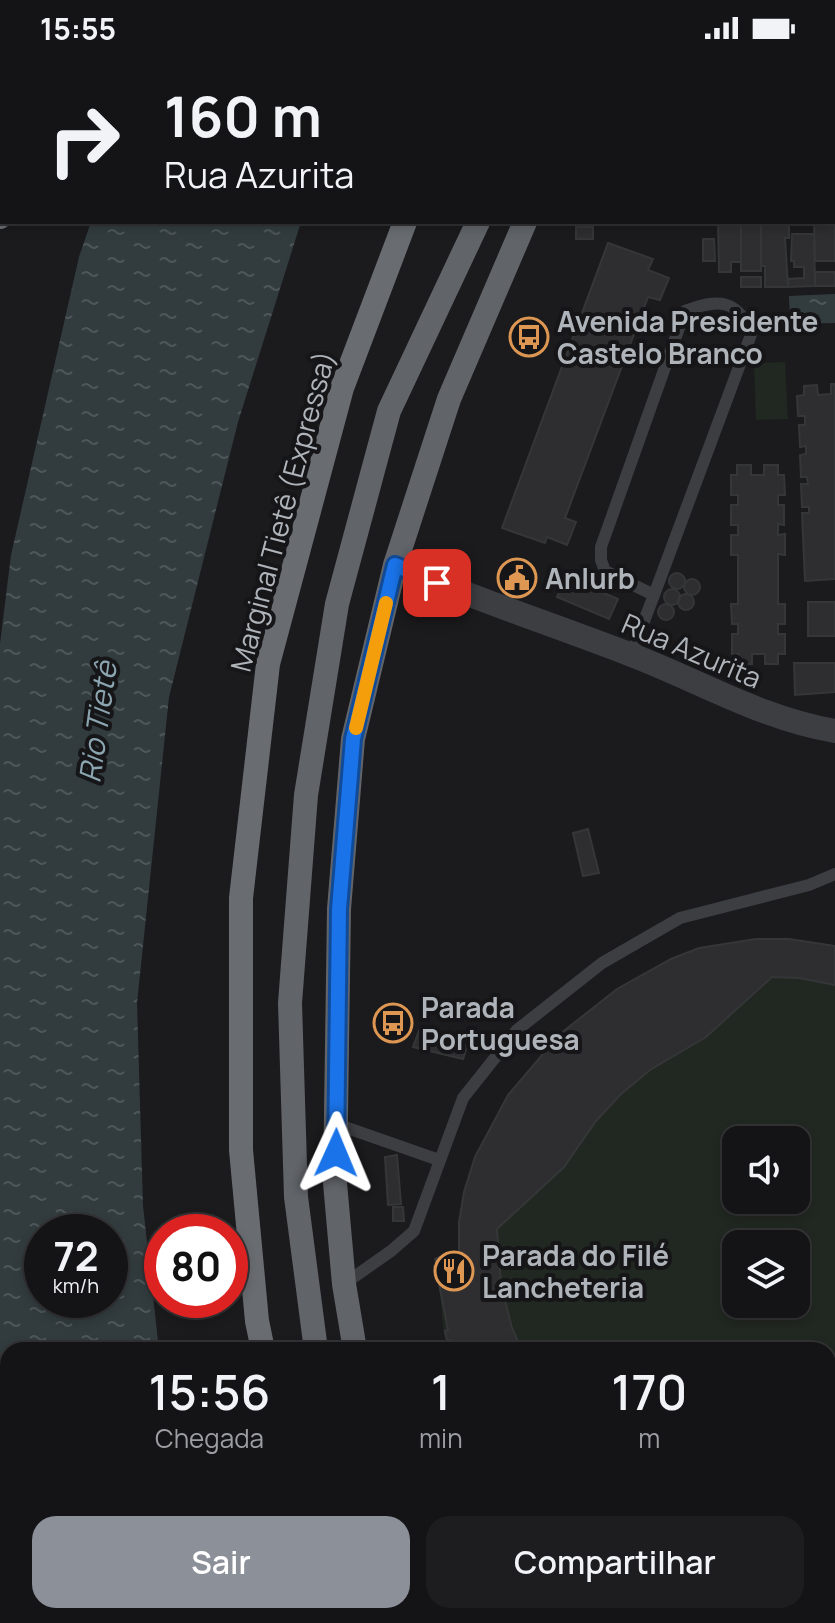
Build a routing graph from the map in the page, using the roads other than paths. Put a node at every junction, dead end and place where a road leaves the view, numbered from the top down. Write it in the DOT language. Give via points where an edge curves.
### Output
graph roads {
  1 [pos="404,224"];
  2 [pos="477,224"];
  3 [pos="524,224"];
  4 [pos="395,565"];
  5 [pos="654,595"];
  6 [pos="631,655"];
  7 [pos="835,731"];
  8 [pos="835,874"];
  9 [pos="336,1124"];
  10 [pos="439,1160"];
  11 [pos="344,1284"];
  12 [pos="261,1342"];
  13 [pos="315,1342"];
  14 [pos="354,1342"];
  1 -- 12 [label="highway, Marginal Tietê (Expressa)" via="342,388 268,664 241,913 241,1150"];
  2 -- 13 [label="highway" via="389,411 337,604 306,795 290,1003 296,1197"];
  3 -- 4 [label="highway" via="449,399"];
  4 -- 6 [label="street, Rua Azurita"];
  4 -- 9 [label="highway" via="353,739 339,909"];
  5 -- 5 [label="lane" via="605,571 601,547 685,311 718,302 739,310 752,332"];
  5 -- 6 [label="lane"];
  6 -- 7 [label="street, Rua Azurita" via="759,711"];
  8 -- 10 [label="lane" via="680,918 602,963 517,1030 463,1098"];
  9 -- 10 [label="lane"];
  9 -- 11 [label="highway"];
  10 -- 11 [label="lane" via="414,1231"];
  11 -- 14 [label="highway"];
}
